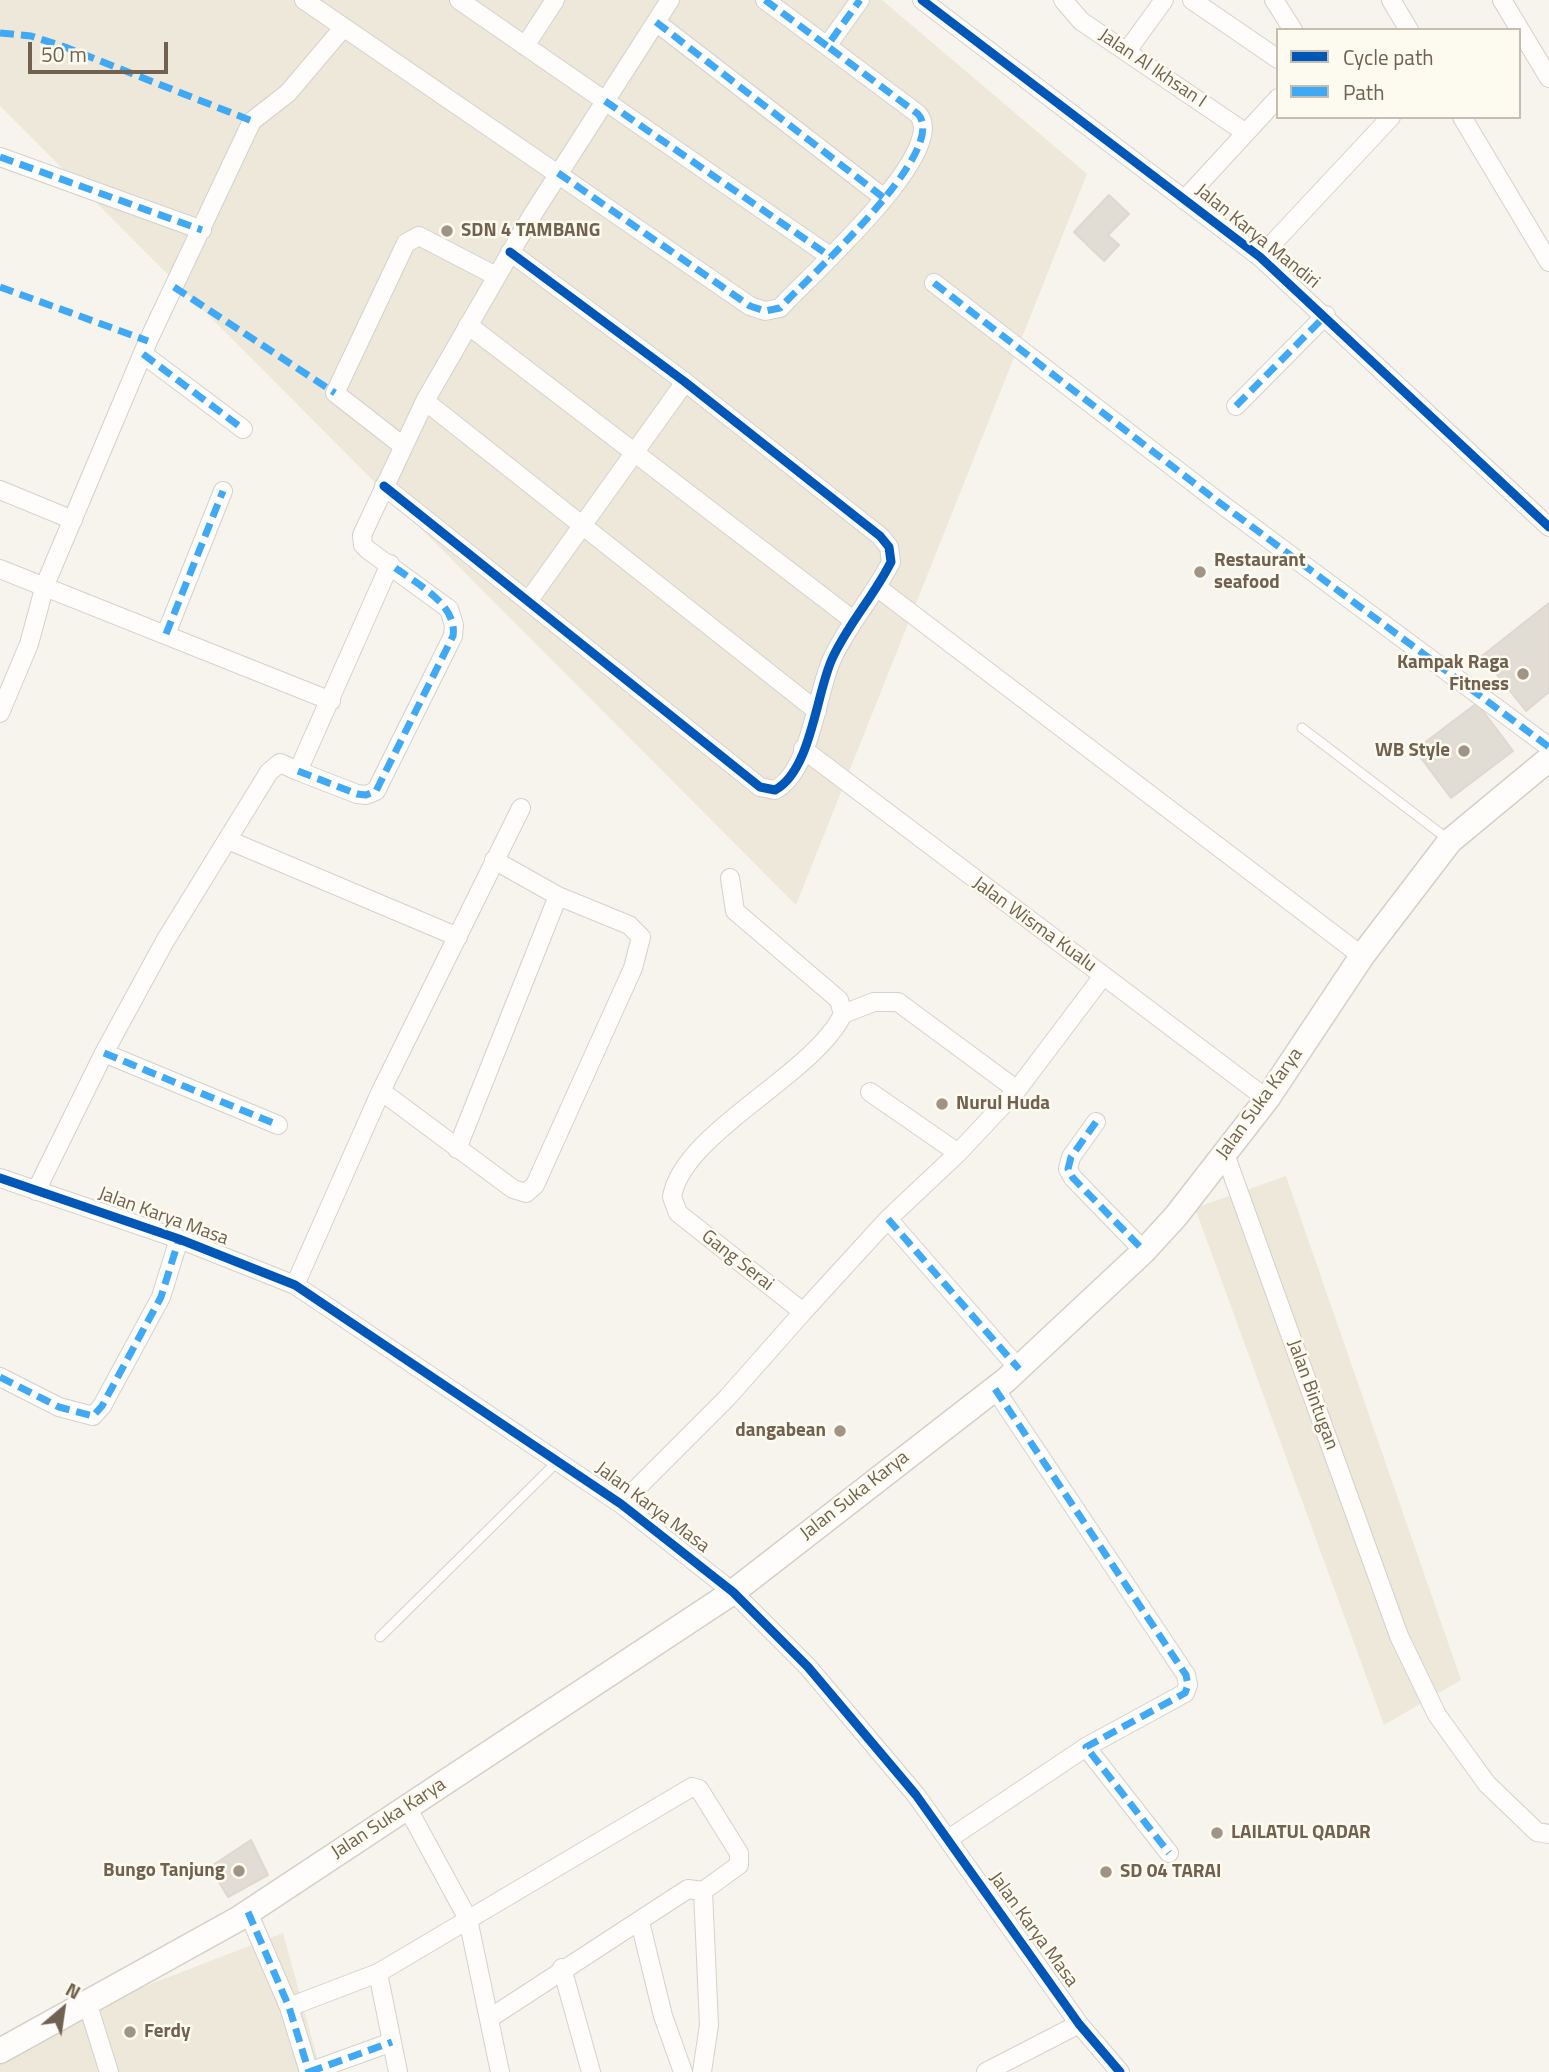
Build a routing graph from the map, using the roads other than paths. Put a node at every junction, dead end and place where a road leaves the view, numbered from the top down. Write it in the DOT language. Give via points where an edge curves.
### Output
graph roads {
  1 [pos="304,0"];
  2 [pos="459,0"];
  3 [pos="555,0"];
  4 [pos="670,0"];
  5 [pos="765,0"];
  6 [pos="860,0"];
  7 [pos="922,0"];
  8 [pos="1063,0"];
  9 [pos="1164,0"];
  10 [pos="1192,0"];
  11 [pos="1274,0"];
  12 [pos="1391,0"];
  13 [pos="1502,0"];
  14 [pos="656,22"];
  15 [pos="343,28"];
  16 [pos="1292,28"];
  17 [pos="1408,28"];
  18 [pos="1515,28"];
  19 [pos="525,46"];
  20 [pos="827,46"];
  21 [pos="1524,48"];
  22 [pos="1126,51"];
  23 [pos="1276,57"];
  24 [pos="1549,78"];
  25 [pos="605,101"];
  26 [pos="1276,101"];
  27 [pos="1389,119"];
  28 [pos="1463,119"];
  29 [pos="1246,133"];
  30 [pos="0,158"];
  31 [pos="558,173"];
  32 [pos="884,198"];
  33 [pos="1184,200"];
  34 [pos="202,230"];
  35 [pos="510,252"];
  36 [pos="831,257"];
  37 [pos="1260,257"];
  38 [pos="1549,262"];
  39 [pos="496,276"];
  40 [pos="934,283"];
  41 [pos="1326,315"];
  42 [pos="468,325"];
  43 [pos="143,354"];
  44 [pos="685,383"];
  45 [pos="425,401"];
  46 [pos="1236,406"];
  47 [pos="243,429"];
  48 [pos="403,446"];
  49 [pos="635,453"];
  50 [pos="384,486"];
  51 [pos="0,489"];
  52 [pos="223,491"];
  53 [pos="73,520"];
  54 [pos="583,524"];
  55 [pos="1549,527"];
  56 [pos="390,564"];
  57 [pos="0,569"];
  58 [pos="45,585"];
  59 [pos="878,588"];
  60 [pos="529,600"];
  61 [pos="853,620"];
  62 [pos="166,634"];
  63 [pos="331,701"];
  64 [pos="817,711"];
  65 [pos="0,713"];
  66 [pos="1302,727"];
  67 [pos="1549,747"];
  68 [pos="803,749"];
  69 [pos="1549,759"];
  70 [pos="298,771"];
  71 [pos="521,808"];
  72 [pos="228,840"];
  73 [pos="1450,841"];
  74 [pos="495,860"];
  75 [pos="730,878"];
  76 [pos="558,896"];
  77 [pos="458,937"];
  78 [pos="1362,956"];
  79 [pos="1103,975"];
  80 [pos="843,1014"];
  81 [pos="104,1053"];
  82 [pos="1017,1090"];
  83 [pos="381,1091"];
  84 [pos="870,1092"];
  85 [pos="1267,1099"];
  86 [pos="1096,1122"];
  87 [pos="278,1125"];
  88 [pos="457,1149"];
  89 [pos="958,1153"];
  90 [pos="1225,1154"];
  91 [pos="0,1178"];
  92 [pos="36,1191"];
  93 [pos="888,1219"];
  94 [pos="179,1239"];
  95 [pos="1144,1251"];
  96 [pos="295,1285"];
  97 [pos="803,1312"];
  98 [pos="1019,1369"];
  99 [pos="0,1377"];
  100 [pos="995,1389"];
  101 [pos="558,1461"];
  102 [pos="621,1504"];
  103 [pos="733,1592"];
  104 [pos="380,1637"];
  105 [pos="1086,1747"];
  106 [pos="407,1807"];
  107 [pos="1549,1834"];
  108 [pos="950,1838"];
  109 [pos="1169,1853"];
  110 [pos="703,1891"];
  111 [pos="248,1912"];
  112 [pos="468,1919"];
  113 [pos="640,1922"];
  114 [pos="562,1968"];
  115 [pos="378,1973"];
  116 [pos="87,2002"];
  117 [pos="289,2007"];
  118 [pos="490,2018"];
  119 [pos="1079,2024"];
  120 [pos="392,2042"];
  121 [pos="0,2051"];
  122 [pos="109,2072"];
  123 [pos="309,2072"];
  124 [pos="398,2072"];
  125 [pos="500,2072"];
  126 [pos="591,2072"];
  127 [pos="683,2072"];
  128 [pos="702,2072"];
  129 [pos="986,2072"];
  130 [pos="1120,2072"];
  1 -- 15 [label="street"];
  2 -- 19 [label="street"];
  3 -- 19 [label="street"];
  4 -- 14 [label="street"];
  5 -- 20 [label="street"];
  6 -- 20 [label="street"];
  7 -- 33 [label="street, Jalan Karya Mandiri"];
  8 -- 22 [label="street, Jalan Al Ikhsan I" via="1081,21"];
  9 -- 22 [label="street"];
  10 -- 23 [label="street"];
  11 -- 16 [label="street"];
  12 -- 17 [label="street"];
  13 -- 18 [label="street"];
  14 -- 25 [label="street"];
  14 -- 32 [label="street"];
  15 -- 31 [label="street"];
  15 -- 34 [label="street" via="288,93 252,121"];
  19 -- 25 [label="street"];
  20 -- 32 [label="street" via="924,121 925,136 919,148"];
  21 -- 24 [label="street"];
  22 -- 29 [label="street, Jalan Al Ikhsan I"];
  25 -- 31 [label="street"];
  25 -- 36 [label="street"];
  26 -- 29 [label="street"];
  27 -- 37 [label="street"];
  28 -- 38 [label="street"];
  29 -- 33 [label="street"];
  30 -- 34 [label="street"];
  31 -- 35 [label="street"];
  31 -- 36 [label="street" via="758,309 780,307"];
  32 -- 36 [label="street"];
  33 -- 37 [label="street, Jalan Karya Mandiri"];
  34 -- 43 [label="street"];
  35 -- 39 [label="street"];
  35 -- 44 [label="street"];
  37 -- 41 [label="street, Jalan Karya Mandiri"];
  39 -- 42 [label="street"];
  39 -- 48 [label="street" via="419,236 406,243 335,393"];
  40 -- 67 [label="street"];
  41 -- 46 [label="street"];
  41 -- 55 [label="street, Jalan Karya Mandiri"];
  42 -- 45 [label="street"];
  42 -- 49 [label="street"];
  43 -- 47 [label="street"];
  43 -- 53 [label="street"];
  44 -- 49 [label="street"];
  44 -- 59 [label="street" via="885,542 891,562"];
  45 -- 48 [label="street"];
  45 -- 54 [label="street"];
  48 -- 50 [label="street"];
  49 -- 54 [label="street"];
  49 -- 61 [label="street"];
  50 -- 56 [label="street" via="361,540"];
  50 -- 60 [label="street"];
  51 -- 53 [label="street"];
  52 -- 62 [label="street"];
  53 -- 58 [label="street"];
  54 -- 60 [label="street"];
  54 -- 64 [label="street"];
  56 -- 63 [label="street"];
  56 -- 70 [label="street" via="449,609 453,636 376,791 357,794"];
  57 -- 58 [label="street"];
  58 -- 62 [label="street"];
  58 -- 65 [label="street" via="29,644"];
  59 -- 61 [label="street"];
  59 -- 78 [label="street"];
  60 -- 68 [label="street" via="760,787 775,790 786,783"];
  61 -- 64 [label="street" via="831,661"];
  62 -- 63 [label="street"];
  63 -- 70 [label="street"];
  64 -- 68 [label="street"];
  66 -- 73 [label="lane"];
  68 -- 79 [label="street, Jalan Wisma Kualu"];
  69 -- 73 [label="main road, Jalan Suka Karya"];
  70 -- 72 [label="street" via="284,763 272,768"];
  71 -- 74 [label="street"];
  72 -- 77 [label="street"];
  72 -- 81 [label="street" via="165,941"];
  73 -- 78 [label="main road, Jalan Suka Karya"];
  74 -- 76 [label="street"];
  74 -- 77 [label="street"];
  75 -- 80 [label="street" via="735,911 839,1000"];
  76 -- 88 [label="street"];
  76 -- 88 [label="street" via="631,926 641,937 640,951 535,1185 526,1193 513,1189"];
  77 -- 83 [label="street"];
  78 -- 85 [label="main road, Jalan Suka Karya"];
  79 -- 82 [label="street"];
  79 -- 85 [label="street, Jalan Wisma Kualu"];
  80 -- 82 [label="street" via="874,1002 898,1002"];
  80 -- 97 [label="street, Gang Serai" via="816,1049 691,1160 672,1197 678,1213"];
  81 -- 87 [label="street"];
  81 -- 92 [label="street"];
  82 -- 89 [label="street"];
  83 -- 88 [label="street"];
  83 -- 96 [label="street"];
  84 -- 89 [label="street"];
  85 -- 90 [label="main road, Jalan Suka Karya"];
  86 -- 95 [label="street" via="1071,1157 1068,1169"];
  89 -- 93 [label="street"];
  90 -- 95 [label="main road, Jalan Suka Karya"];
  90 -- 107 [label="street, Jalan Bintugan" via="1399,1636 1437,1716 1487,1784 1537,1832"];
  91 -- 92 [label="street, Jalan Karya Masa"];
  92 -- 94 [label="street, Jalan Karya Masa"];
  93 -- 97 [label="street"];
  93 -- 98 [label="street"];
  94 -- 96 [label="street, Jalan Karya Masa"];
  94 -- 99 [label="street" via="160,1297 93,1416 59,1407"];
  95 -- 98 [label="main road, Jalan Suka Karya"];
  96 -- 101 [label="street, Jalan Karya Masa"];
  97 -- 102 [label="street" via="727,1398"];
  98 -- 100 [label="main road, Jalan Suka Karya"];
  100 -- 103 [label="main road, Jalan Suka Karya"];
  100 -- 105 [label="street" via="1188,1682 1185,1693"];
  101 -- 102 [label="street, Jalan Karya Masa"];
  101 -- 104 [label="lane"];
  102 -- 103 [label="street, Jalan Karya Masa"];
  103 -- 106 [label="main road, Jalan Suka Karya"];
  103 -- 108 [label="street, Jalan Karya Masa" via="808,1667"];
  105 -- 108 [label="street"];
  105 -- 109 [label="street"];
  106 -- 111 [label="main road, Jalan Suka Karya"];
  106 -- 112 [label="street"];
  108 -- 119 [label="street, Jalan Karya Masa" via="981,1890"];
  110 -- 112 [label="street" via="739,1865 739,1853 698,1789 692,1787"];
  110 -- 113 [label="street" via="688,1889"];
  110 -- 128 [label="street" via="709,2025"];
  111 -- 116 [label="main road, Jalan Suka Karya"];
  111 -- 117 [label="street"];
  112 -- 115 [label="street"];
  112 -- 118 [label="street"];
  113 -- 114 [label="street"];
  113 -- 127 [label="street" via="663,2016"];
  114 -- 118 [label="street"];
  114 -- 126 [label="street"];
  115 -- 117 [label="street"];
  115 -- 120 [label="street"];
  116 -- 121 [label="main road, Jalan Suka Karya"];
  116 -- 122 [label="street"];
  117 -- 123 [label="street"];
  118 -- 125 [label="street"];
  119 -- 129 [label="street"];
  119 -- 130 [label="street, Jalan Karya Masa"];
  120 -- 123 [label="street"];
  120 -- 124 [label="street"];
}
